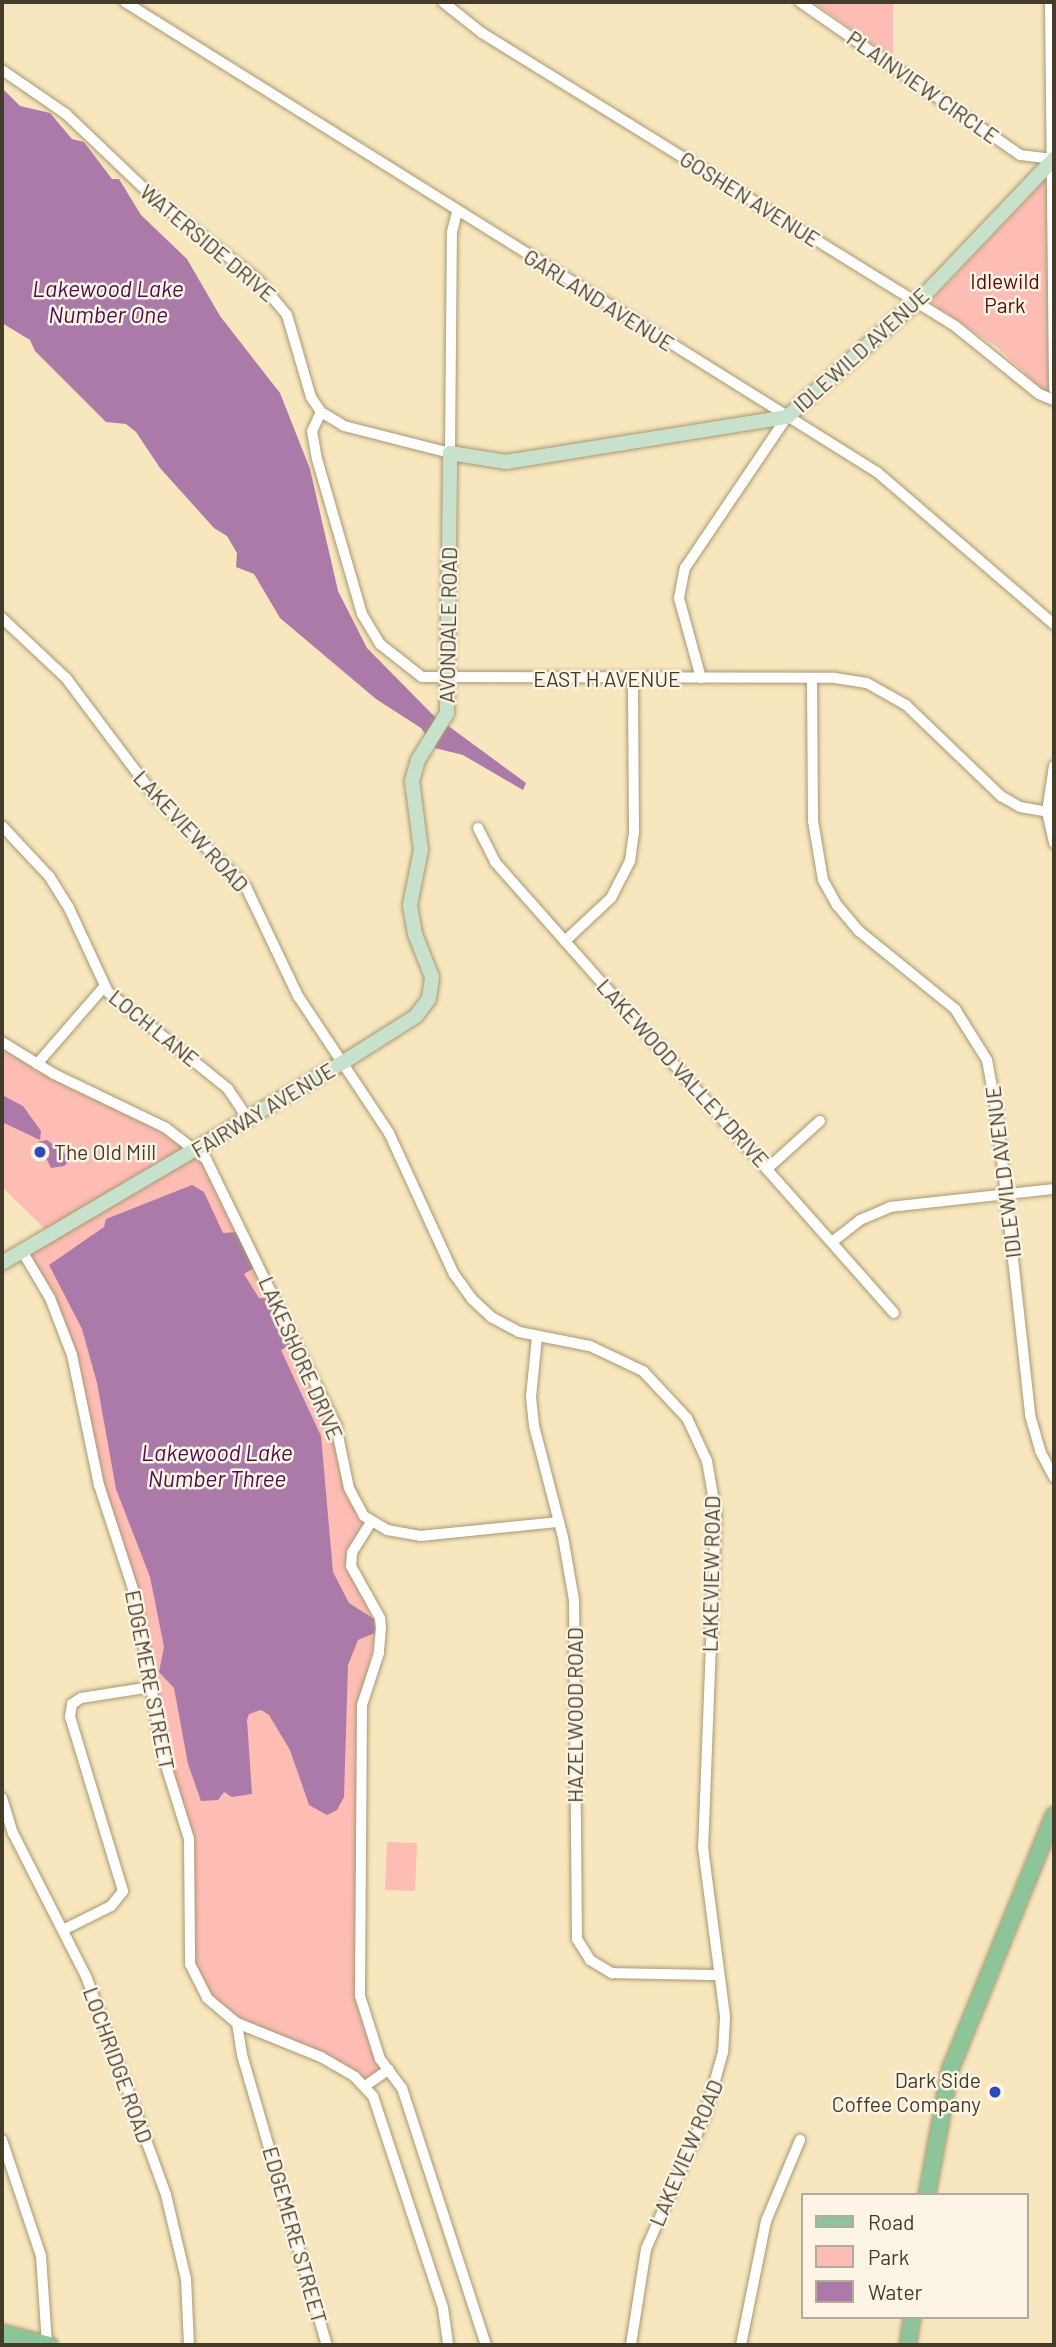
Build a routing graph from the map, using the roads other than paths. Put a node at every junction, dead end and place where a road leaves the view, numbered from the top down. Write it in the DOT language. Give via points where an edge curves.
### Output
graph roads {
  1 [pos="125,2"];
  2 [pos="443,2"];
  3 [pos="800,2"];
  4 [pos="1050,2"];
  5 [pos="2,70"];
  6 [pos="1053,159"];
  7 [pos="457,212"];
  8 [pos="916,302"];
  9 [pos="1054,322"];
  10 [pos="1054,389"];
  11 [pos="1054,400"];
  12 [pos="321,412"];
  13 [pos="787,417"];
  14 [pos="450,453"];
  15 [pos="2,618"];
  16 [pos="1054,624"];
  17 [pos="701,678"];
  18 [pos="812,678"];
  19 [pos="633,679"];
  20 [pos="448,680"];
  21 [pos="1054,765"];
  22 [pos="1047,812"];
  23 [pos="2,826"];
  24 [pos="1052,827"];
  25 [pos="478,828"];
  26 [pos="1054,843"];
  27 [pos="565,942"];
  28 [pos="104,987"];
  29 [pos="2,1042"];
  30 [pos="342,1063"];
  31 [pos="37,1064"];
  32 [pos="248,1119"];
  33 [pos="820,1121"];
  34 [pos="196,1151"];
  35 [pos="768,1168"];
  36 [pos="1054,1189"];
  37 [pos="1006,1195"];
  38 [pos="832,1242"];
  39 [pos="22,1251"];
  40 [pos="2,1263"];
  41 [pos="894,1313"];
  42 [pos="537,1337"];
  43 [pos="1054,1477"];
  44 [pos="371,1522"];
  45 [pos="559,1522"];
  46 [pos="151,1688"];
  47 [pos="2,1798"];
  48 [pos="1054,1815"];
  49 [pos="6,1826"];
  50 [pos="65,1929"];
  51 [pos="719,1975"];
  52 [pos="237,2023"];
  53 [pos="389,2069"];
  54 [pos="365,2086"];
  55 [pos="2,2140"];
  56 [pos="800,2140"];
  57 [pos="927,2193"];
  58 [pos="912,2319"];
  59 [pos="2,2333"];
  60 [pos="48,2345"];
  61 [pos="189,2345"];
  62 [pos="327,2345"];
  63 [pos="448,2345"];
  64 [pos="486,2345"];
  65 [pos="631,2345"];
  66 [pos="741,2345"];
  67 [pos="908,2345"];
  1 -- 7 [label="street, GARLAND AVENUE" via="253,78"];
  2 -- 8 [label="street, GOSHEN AVENUE" via="482,33"];
  3 -- 6 [label="street, PLAINVIEW CIRCLE" via="1020,155"];
  4 -- 6 [label="street"];
  5 -- 12 [label="street, WATERSIDE DRIVE" via="66,114 155,199 258,280 287,315 311,397"];
  6 -- 8 [label="street, IDLEWILD AVENUE"];
  6 -- 9 [label="street"];
  7 -- 13 [label="street, GARLAND AVENUE"];
  7 -- 14 [label="street, AVONDALE ROAD" via="452,232"];
  8 -- 11 [label="street, GOSHEN AVENUE" via="983,346 1039,394"];
  8 -- 13 [label="street, IDLEWILD AVENUE"];
  9 -- 10 [label="street"];
  12 -- 14 [label="street" via="344,426"];
  12 -- 20 [label="street, EAST H AVENUE" via="312,431 317,459 362,614 389,654 422,677"];
  13 -- 14 [label="street" via="506,461"];
  13 -- 16 [label="street, GARLAND AVENUE" via="877,472"];
  13 -- 17 [label="street, IDLEWILD AVENUE" via="685,568 679,598"];
  14 -- 20 [label="street, AVONDALE ROAD"];
  15 -- 30 [label="street, LAKEVIEW ROAD" via="66,678 153,794 246,887 298,996"];
  17 -- 18 [label="street, EAST H AVENUE"];
  17 -- 19 [label="street, EAST H AVENUE"];
  18 -- 22 [label="street, EAST H AVENUE" via="844,678 888,692 1001,796 1020,807"];
  18 -- 37 [label="street, IDLEWILD AVENUE" via="814,834 823,880 845,917 942,996 977,1039 993,1083"];
  19 -- 20 [label="street, EAST H AVENUE"];
  19 -- 27 [label="street" via="630,862 611,898"];
  20 -- 30 [label="street, AVONDALE ROAD" via="445,719 412,781 421,850 410,905 432,990 416,1016"];
  21 -- 22 [label="street"];
  22 -- 24 [label="street"];
  23 -- 28 [label="street, LOCH LANE" via="49,876 69,908"];
  24 -- 26 [label="street"];
  25 -- 27 [label="street, LAKEWOOD VALLEY DRIVE" via="495,862"];
  27 -- 35 [label="street, LAKEWOOD VALLEY DRIVE"];
  28 -- 31 [label="street"];
  28 -- 32 [label="street, LOCH LANE" via="228,1089"];
  29 -- 31 [label="street, LAKESHORE DRIVE"];
  30 -- 32 [label="street, FAIRWAY AVENUE"];
  30 -- 42 [label="street, LAKEVIEW ROAD" via="389,1133 454,1274 472,1300 506,1326"];
  31 -- 34 [label="street, LAKESHORE DRIVE" via="166,1128"];
  32 -- 34 [label="street, FAIRWAY AVENUE"];
  33 -- 35 [label="street"];
  34 -- 39 [label="street, FAIRWAY AVENUE"];
  34 -- 44 [label="street, LAKESHORE DRIVE" via="220,1183 279,1306 335,1426 354,1501"];
  35 -- 38 [label="street, LAKEWOOD VALLEY DRIVE"];
  36 -- 37 [label="street"];
  37 -- 38 [label="street" via="890,1207 860,1220"];
  37 -- 43 [label="street, IDLEWILD AVENUE" via="1030,1415 1040,1451"];
  38 -- 41 [label="street, LAKEWOOD VALLEY DRIVE"];
  39 -- 40 [label="street, FAIRWAY AVENUE"];
  39 -- 46 [label="street, EDGEMERE STREET" via="50,1298 72,1355 99,1485 135,1595"];
  42 -- 45 [label="street, HAZELWOOD ROAD" via="531,1408"];
  42 -- 51 [label="street, LAKEVIEW ROAD" via="590,1346 643,1371 687,1418 711,1476 716,1513 703,1847"];
  44 -- 45 [label="street" via="420,1536"];
  44 -- 53 [label="street" via="352,1553 351,1566 380,1618 381,1639 362,1705 358,1973 364,2017 380,2059"];
  45 -- 51 [label="street, HAZELWOOD ROAD" via="573,1600 576,1928 580,1946 596,1966 612,1973"];
  46 -- 50 [label="street" via="81,1698 72,1704 70,1717 123,1891 111,1906"];
  46 -- 52 [label="street, EDGEMERE STREET" via="163,1756 189,1839 190,1964 207,1998"];
  47 -- 49 [label="street, LOCHRIDGE ROAD"];
  48 -- 57 [label="main road" via="950,2070"];
  49 -- 50 [label="street, LOCHRIDGE ROAD"];
  50 -- 61 [label="street, LOCHRIDGE ROAD" via="166,2195 186,2279"];
  51 -- 65 [label="street, LAKEVIEW ROAD" via="725,2017 721,2066 706,2113 646,2249"];
  52 -- 54 [label="street" via="301,2047"];
  52 -- 62 [label="street, EDGEMERE STREET" via="242,2055"];
  53 -- 54 [label="street"];
  53 -- 64 [label="street" via="402,2088"];
  54 -- 63 [label="street" via="386,2129 445,2317"];
  55 -- 60 [label="street" via="41,2256"];
  56 -- 66 [label="street" via="766,2221"];
  58 -- 67 [label="main road"];
  59 -- 60 [label="main road"];
}
